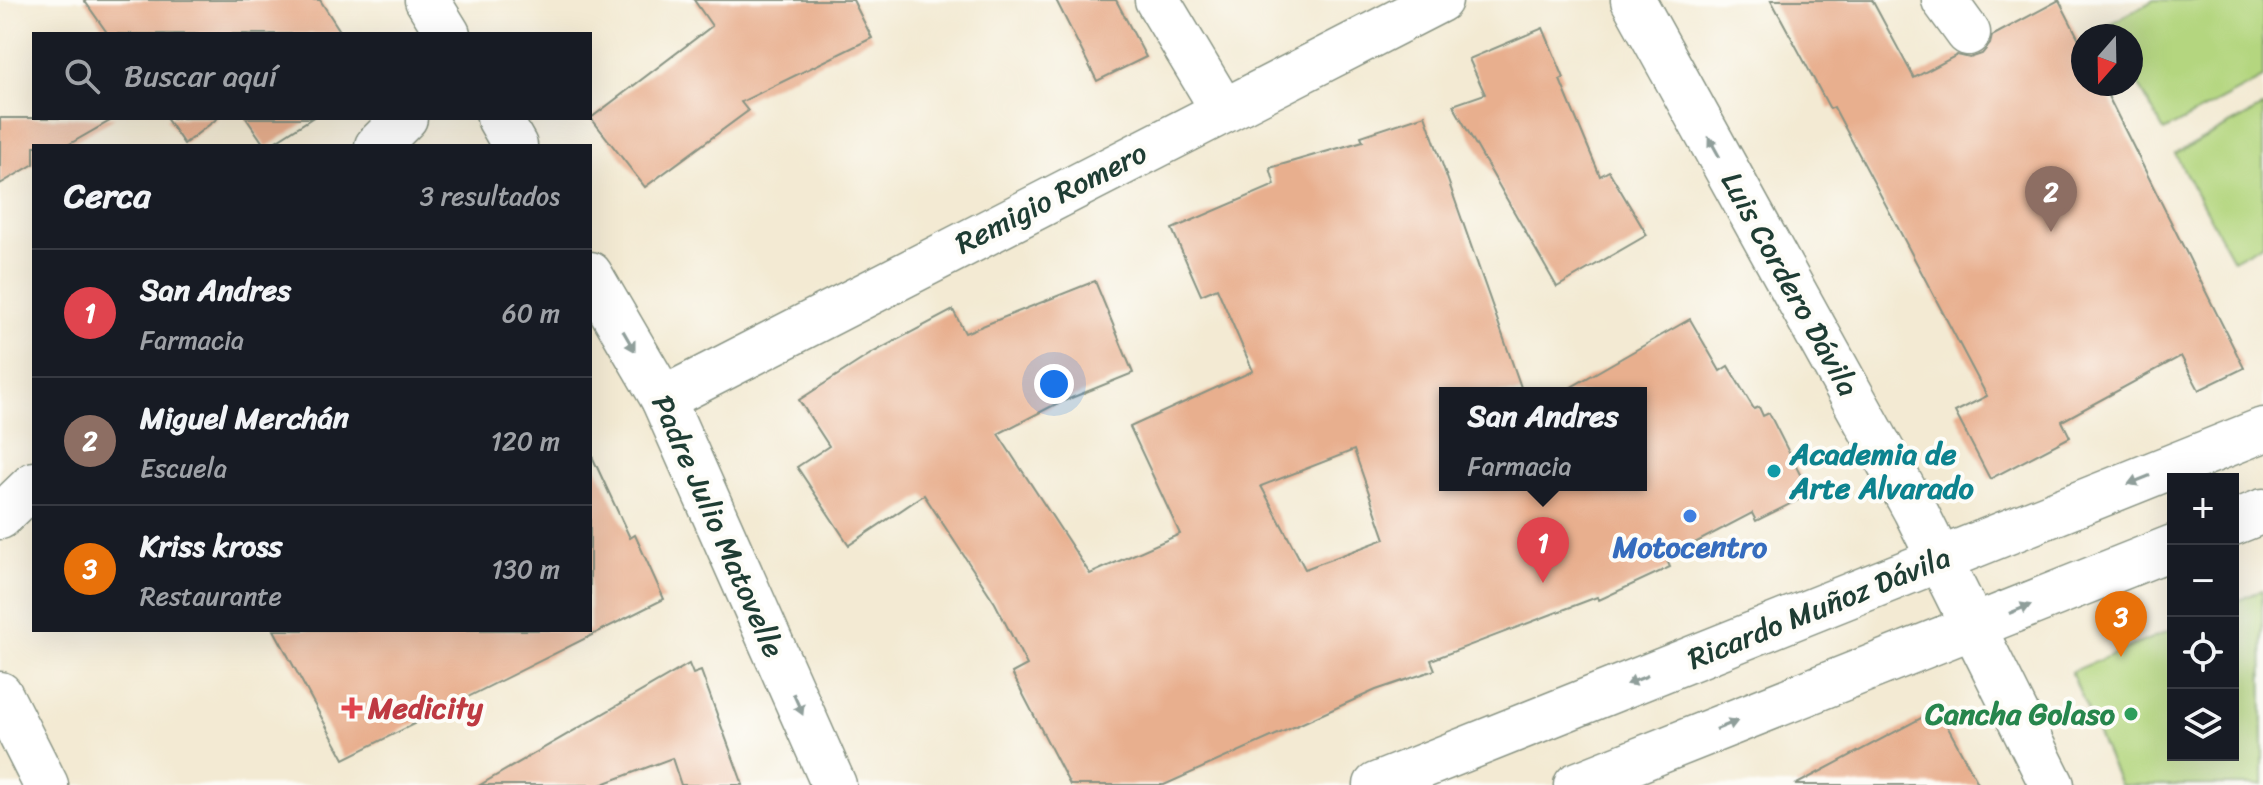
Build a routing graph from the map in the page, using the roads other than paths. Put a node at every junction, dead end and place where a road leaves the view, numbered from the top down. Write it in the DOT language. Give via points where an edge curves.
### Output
graph roads {
  1 [pos="1157,0"];
  2 [pos="1440,0"];
  3 [pos="1633,0"];
  4 [pos="1223,110"];
  5 [pos="403,120"];
  6 [pos="500,120"];
  7 [pos="379,144"];
  8 [pos="514,144"];
  9 [pos="592,277"];
  10 [pos="663,399"];
  11 [pos="2263,430"];
  12 [pos="32,486"];
  13 [pos="2263,511"];
  14 [pos="0,517"];
  15 [pos="2239,521"];
  16 [pos="2167,549"];
  17 [pos="1939,559"];
  18 [pos="1972,628"];
  19 [pos="0,694"];
  20 [pos="1404,780"];
  21 [pos="46,785"];
  22 [pos="834,785"];
  23 [pos="1576,785"];
  24 [pos="2052,785"];
  1 -- 4 [label="street"];
  2 -- 4 [label="street, Remigio Romero"];
  17 -- 3 [label="street, Luis Cordero Dávila, one-way"];
  4 -- 10 [label="street, Remigio Romero"];
  5 -- 7 [label="street"];
  6 -- 8 [label="street"];
  9 -- 10 [label="street, Padre Julio Matovelle, one-way"];
  10 -- 22 [label="street, Padre Julio Matovelle, one-way"];
  11 -- 17 [label="street, Ricardo Muñoz Dávila, one-way"];
  12 -- 14 [label="street"];
  13 -- 15 [label="street"];
  18 -- 16 [label="street, one-way"];
  17 -- 18 [label="street, Luis Cordero Dávila"];
  17 -- 20 [label="street, Ricardo Muñoz Dávila, one-way"];
  23 -- 18 [label="street, one-way"];
  18 -- 24 [label="street, Luis Cordero Dávila"];
  19 -- 21 [label="street"];
}
